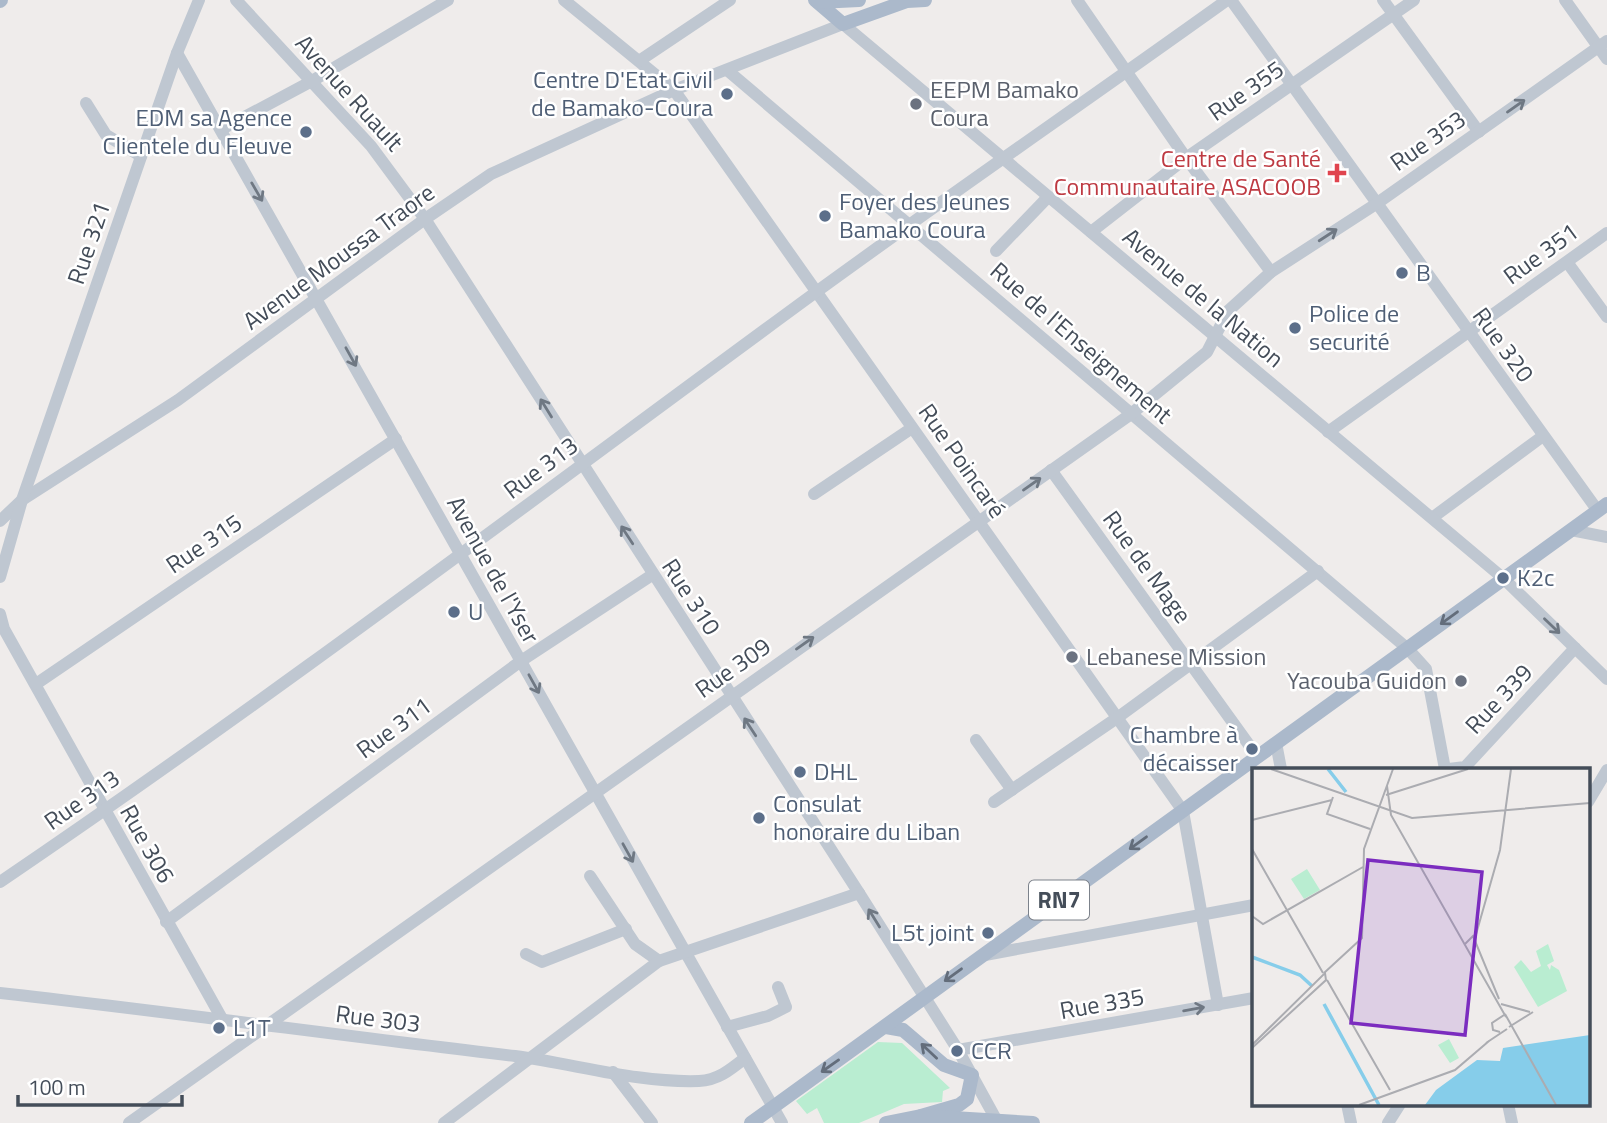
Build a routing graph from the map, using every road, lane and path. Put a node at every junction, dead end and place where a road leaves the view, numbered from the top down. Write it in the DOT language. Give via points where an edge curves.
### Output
graph roads {
  1 [pos="199,0"];
  2 [pos="236,0"];
  3 [pos="448,0"];
  4 [pos="564,0"];
  5 [pos="730,0"];
  6 [pos="859,0"];
  7 [pos="878,0"];
  8 [pos="890,0"];
  9 [pos="925,0"];
  10 [pos="1077,0"];
  11 [pos="1229,0"];
  12 [pos="1383,0"];
  13 [pos="1413,0"];
  14 [pos="1565,0"];
  15 [pos="816,1"];
  16 [pos="907,1"];
  17 [pos="1393,14"];
  18 [pos="869,15"];
  19 [pos="843,24"];
  20 [pos="1605,50"];
  21 [pos="177,53"];
  22 [pos="639,61"];
  23 [pos="727,70"];
  24 [pos="1127,72"];
  25 [pos="312,81"];
  26 [pos="1291,85"];
  27 [pos="674,90"];
  28 [pos="86,103"];
  29 [pos="222,129"];
  30 [pos="1479,132"];
  31 [pos="141,156"];
  32 [pos="1186,158"];
  33 [pos="1004,160"];
  34 [pos="1048,197"];
  35 [pos="1376,204"];
  36 [pos="425,219"];
  37 [pos="910,224"];
  38 [pos="1091,232"];
  39 [pos="1607,233"];
  40 [pos="996,251"];
  41 [pos="1567,262"];
  42 [pos="1271,272"];
  43 [pos="816,292"];
  44 [pos="318,298"];
  45 [pos="1607,317"];
  46 [pos="1467,333"];
  47 [pos="1216,334"];
  48 [pos="1131,414"];
  49 [pos="912,428"];
  50 [pos="1328,432"];
  51 [pos="1544,436"];
  52 [pos="396,439"];
  53 [pos="581,464"];
  54 [pos="1051,470"];
  55 [pos="814,494"];
  56 [pos="22,500"];
  57 [pos="1602,507"];
  58 [pos="1432,518"];
  59 [pos="0,521"];
  60 [pos="978,521"];
  61 [pos="1572,530"];
  62 [pos="1607,537"];
  63 [pos="461,555"];
  64 [pos="1,569"];
  65 [pos="1318,571"];
  66 [pos="652,575"];
  67 [pos="1503,578"];
  68 [pos="0,614"];
  69 [pos="1576,648"];
  70 [pos="1408,649"];
  71 [pos="521,661"];
  72 [pos="1191,665"];
  73 [pos="1607,679"];
  74 [pos="36,684"];
  75 [pos="730,696"];
  76 [pos="1117,718"];
  77 [pos="976,740"];
  78 [pos="1276,743"];
  79 [pos="1256,756"];
  80 [pos="1281,768"];
  81 [pos="1447,768"];
  82 [pos="1467,768"];
  83 [pos="1605,776"];
  84 [pos="1012,790"];
  85 [pos="595,793"];
  86 [pos="1590,799"];
  87 [pos="994,802"];
  88 [pos="105,811"];
  89 [pos="1183,811"];
  90 [pos="590,876"];
  91 [pos="0,882"];
  92 [pos="859,893"];
  93 [pos="1252,905"];
  94 [pos="1202,915"];
  95 [pos="166,922"];
  96 [pos="625,929"];
  97 [pos="683,951"];
  98 [pos="526,954"];
  99 [pos="981,955"];
  100 [pos="659,961"];
  101 [pos="778,987"];
  102 [pos="0,993"];
  103 [pos="924,996"];
  104 [pos="1252,998"];
  105 [pos="1218,1005"];
  106 [pos="221,1017"];
  107 [pos="265,1027"];
  108 [pos="727,1027"];
  109 [pos="886,1027"];
  110 [pos="958,1050"];
  111 [pos="531,1058"];
  112 [pos="745,1058"];
  113 [pos="613,1072"];
  114 [pos="972,1074"];
  115 [pos="1399,1106"];
  116 [pos="774,1107"];
  117 [pos="921,1116"];
  118 [pos="997,1121"];
  119 [pos="129,1123"];
  120 [pos="444,1123"];
  121 [pos="652,1123"];
  122 [pos="751,1123"];
  123 [pos="782,1123"];
  124 [pos="789,1123"];
  125 [pos="886,1123"];
  126 [pos="1033,1123"];
  127 [pos="1388,1123"];
  1 -- 21 [label="street, Rue 321"];
  2 -- 25 [label="street, Avenue Ruault"];
  3 -- 25 [label="street"];
  4 -- 22 [label="street, Rue Poincaré"];
  5 -- 22 [label="street"];
  6 -- 15 [label="main road"];
  7 -- 18 [label="street"];
  8 -- 16 [label="main road"];
  9 -- 16 [label="main road"];
  10 -- 24 [label="street"];
  11 -- 24 [label="street, Rue 313"];
  11 -- 26 [label="street, Rue 320"];
  12 -- 17 [label="street"];
  13 -- 17 [label="street, Rue 355"];
  14 -- 20 [label="street"];
  15 -- 19 [label="main road"];
  16 -- 18 [label="main road"];
  17 -- 26 [label="street, Rue 355"];
  17 -- 30 [label="street"];
  18 -- 19 [label="main road"];
  19 -- 23 [label="street, Avenue Moussa Traore"];
  19 -- 33 [label="street, Avenue de la Nation"];
  30 -- 20 [label="street, Rue 353, one-way"];
  21 -- 29 [label="street, Avenue de l'Yser"];
  21 -- 31 [label="street, Rue 321"];
  22 -- 27 [label="street, Rue Poincaré"];
  23 -- 27 [label="street, Avenue Moussa Traore"];
  23 -- 37 [label="street, Rue de l'Enseignement"];
  24 -- 32 [label="street"];
  24 -- 33 [label="street, Rue 313"];
  25 -- 29 [label="street"];
  25 -- 36 [label="street, Avenue Ruault" via="371,146"];
  26 -- 32 [label="street, Rue 355"];
  26 -- 35 [label="street, Rue 320"];
  27 -- 36 [label="street, Avenue Moussa Traore" via="491,174"];
  27 -- 43 [label="street, Rue Poincaré"];
  28 -- 31 [label="street" via="106,135"];
  29 -- 44 [label="street, Avenue de l'Yser, one-way"];
  30 -- 35 [label="street, Rue 353"];
  31 -- 56 [label="street, Rue 321"];
  32 -- 38 [label="street, Rue 355"];
  32 -- 42 [label="street"];
  33 -- 34 [label="street, Avenue de la Nation"];
  33 -- 37 [label="street, Rue 313"];
  34 -- 38 [label="street, Avenue de la Nation"];
  34 -- 40 [label="street"];
  42 -- 35 [label="street, Rue 353, one-way"];
  35 -- 46 [label="street, Rue 320"];
  36 -- 44 [label="street, Avenue Moussa Traore"];
  53 -- 36 [label="street, Rue 310, one-way"];
  37 -- 43 [label="street, Rue 313"];
  37 -- 48 [label="street, Rue de l'Enseignement"];
  38 -- 47 [label="street, Avenue de la Nation"];
  39 -- 41 [label="street, Rue 351"];
  41 -- 45 [label="street"];
  41 -- 46 [label="street, Rue 351"];
  42 -- 47 [label="street, Rue 353" via="1228,311"];
  43 -- 49 [label="street, Rue Poincaré"];
  43 -- 53 [label="street, Rue 313"];
  44 -- 52 [label="street, Avenue de l'Yser, one-way"];
  44 -- 56 [label="street, Avenue Moussa Traore" via="178,400"];
  46 -- 50 [label="street, Rue 351"];
  46 -- 51 [label="street, Rue 320"];
  47 -- 48 [label="street, Rue 309" via="1207,352"];
  47 -- 50 [label="street, Avenue de la Nation"];
  48 -- 54 [label="street, Rue 309"];
  48 -- 65 [label="street, Rue de l'Enseignement"];
  49 -- 55 [label="street"];
  49 -- 60 [label="street, Rue Poincaré"];
  50 -- 58 [label="street, Avenue de la Nation"];
  51 -- 57 [label="street, Rue 320"];
  51 -- 58 [label="street"];
  52 -- 63 [label="street, Avenue de l'Yser"];
  52 -- 74 [label="street, Rue 315"];
  53 -- 63 [label="street, Rue 313"];
  66 -- 53 [label="street, Rue 310, one-way"];
  60 -- 54 [label="street, Rue 309, one-way"];
  54 -- 72 [label="street, Rue de Mage"];
  56 -- 59 [label="street, Avenue Moussa Traore"];
  56 -- 64 [label="street, Rue 321"];
  57 -- 61 [label="main road, RN7"];
  58 -- 67 [label="street, Avenue de la Nation"];
  75 -- 60 [label="street, Rue 309, one-way"];
  60 -- 76 [label="street, Rue Poincaré"];
  61 -- 62 [label="street"];
  61 -- 67 [label="main road, RN7"];
  63 -- 71 [label="street, Avenue de l'Yser"];
  63 -- 88 [label="street, Rue 313"];
  65 -- 70 [label="street, Rue de l'Enseignement"];
  65 -- 72 [label="street"];
  66 -- 71 [label="street, Rue 311"];
  66 -- 75 [label="street, Rue 310"];
  67 -- 69 [label="street, Avenue de la Nation, one-way"];
  67 -- 70 [label="main road, RN7, one-way"];
  68 -- 74 [label="street, Rue 306"];
  69 -- 73 [label="street, Avenue de la Nation"];
  69 -- 82 [label="street, Rue 339"];
  70 -- 78 [label="main road, RN7"];
  70 -- 81 [label="street, Rue de l'Enseignement" via="1426,669"];
  71 -- 85 [label="street, Avenue de l'Yser, one-way"];
  71 -- 95 [label="street, Rue 311"];
  72 -- 76 [label="street"];
  72 -- 79 [label="street, Rue de Mage"];
  74 -- 88 [label="street, Rue 306"];
  75 -- 85 [label="street, Rue 309"];
  92 -- 75 [label="street, Rue 310, one-way"];
  76 -- 84 [label="street"];
  76 -- 89 [label="street, Rue Poincaré"];
  77 -- 84 [label="street"];
  78 -- 79 [label="main road, RN7"];
  78 -- 80 [label="street"];
  79 -- 89 [label="main road, RN7"];
  83 -- 86 [label="street"];
  84 -- 87 [label="street"];
  85 -- 97 [label="street, Avenue de l'Yser, one-way"];
  85 -- 107 [label="street, Rue 309"];
  88 -- 91 [label="street, Rue 313"];
  88 -- 95 [label="street, Rue 306"];
  89 -- 94 [label="street, Rue Poincaré"];
  89 -- 99 [label="main road, RN7, one-way"];
  90 -- 96 [label="street"];
  92 -- 97 [label="street"];
  103 -- 92 [label="street, Rue 310, one-way"];
  93 -- 94 [label="street"];
  94 -- 99 [label="street"];
  94 -- 105 [label="street, Rue Poincaré"];
  95 -- 106 [label="street, Rue 306"];
  96 -- 98 [label="street" via="542,962"];
  96 -- 100 [label="street" via="635,944"];
  97 -- 100 [label="street"];
  97 -- 108 [label="street, Avenue de l'Yser"];
  99 -- 103 [label="main road, RN7, one-way"];
  100 -- 111 [label="street"];
  101 -- 108 [label="street" via="786,1007"];
  102 -- 106 [label="street, Rue 303"];
  103 -- 109 [label="main road, RN7"];
  103 -- 110 [label="street, Rue 310"];
  104 -- 105 [label="street, Rue 335"];
  110 -- 105 [label="street, Rue 335, one-way"];
  106 -- 107 [label="street, Rue 303"];
  107 -- 111 [label="street, Rue 303"];
  107 -- 119 [label="street, Rue 309"];
  108 -- 112 [label="street, Avenue de l'Yser"];
  114 -- 109 [label="main road, one-way" via="944,1065 903,1030"];
  109 -- 116 [label="main road, RN7, one-way"];
  110 -- 114 [label="street, Rue 310"];
  111 -- 113 [label="street, Rue 303"];
  111 -- 120 [label="street"];
  112 -- 113 [label="street, Rue 303" via="721,1076 702,1081"];
  112 -- 116 [label="street, Avenue de l'Yser"];
  113 -- 121 [label="street"];
  114 -- 117 [label="main road" via="967,1099"];
  114 -- 118 [label="street, Rue 310"];
  115 -- 127 [label="street"];
  116 -- 122 [label="main road, RN7"];
  116 -- 123 [label="street"];
  116 -- 124 [label="street"];
  117 -- 118 [label="main road"];
  117 -- 125 [label="main road"];
  118 -- 126 [label="main road"];
}
